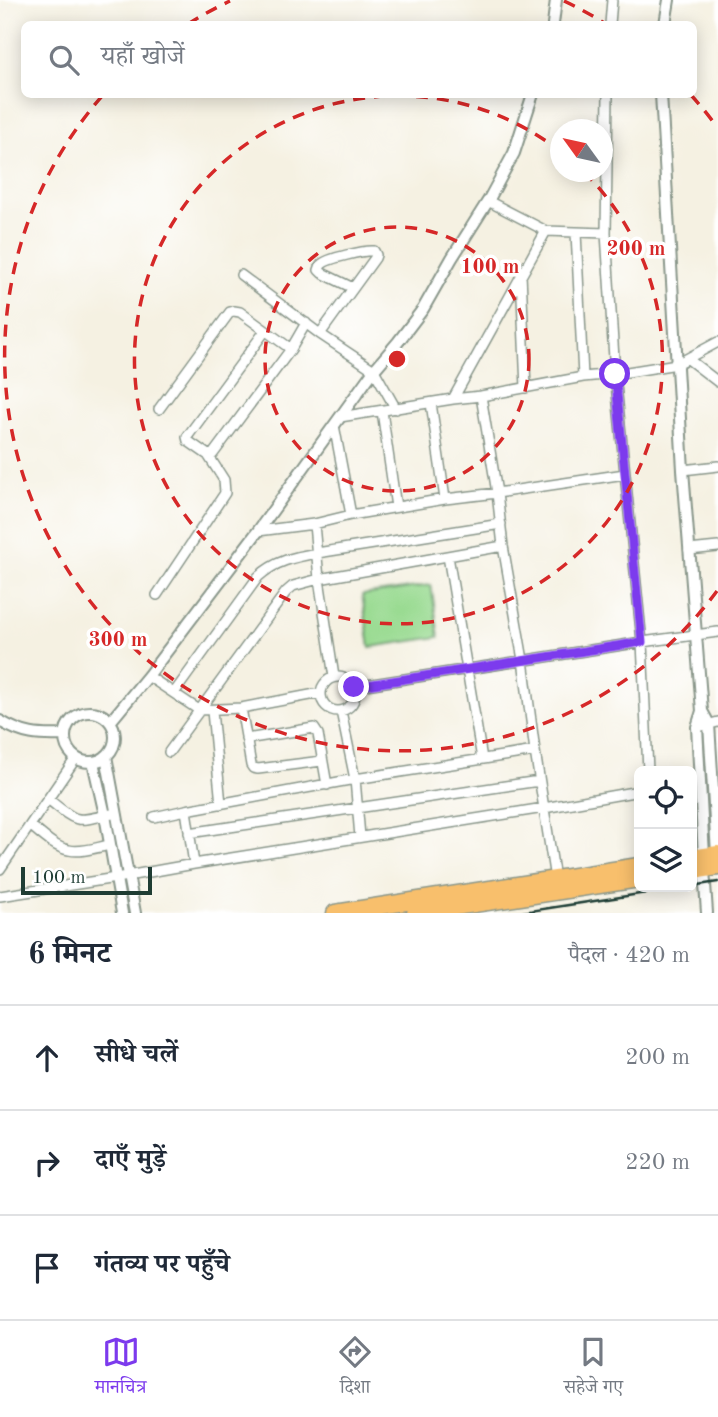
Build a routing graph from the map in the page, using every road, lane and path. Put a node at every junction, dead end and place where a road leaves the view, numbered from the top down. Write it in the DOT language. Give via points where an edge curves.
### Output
graph roads {
  1 [pos="556,0"];
  2 [pos="612,0"];
  3 [pos="669,0"];
  4 [pos="552,21"];
  5 [pos="610,21"];
  6 [pos="666,21"];
  7 [pos="532,98"];
  8 [pos="608,98"];
  9 [pos="661,98"];
  10 [pos="488,201"];
  11 [pos="546,231"];
  12 [pos="576,232"];
  13 [pos="606,233"];
  14 [pos="522,274"];
  15 [pos="241,275"];
  16 [pos="353,288"];
  17 [pos="306,323"];
  18 [pos="265,331"];
  19 [pos="320,334"];
  20 [pos="718,342"];
  21 [pos="290,349"];
  22 [pos="683,362"];
  23 [pos="374,370"];
  24 [pos="615,374"];
  25 [pos="583,377"];
  26 [pos="718,382"];
  27 [pos="526,388"];
  28 [pos="481,396"];
  29 [pos="453,399"];
  30 [pos="431,403"];
  31 [pos="159,409"];
  32 [pos="396,409"];
  33 [pos="383,411"];
  34 [pos="337,421"];
  35 [pos="208,455"];
  36 [pos="718,467"];
  37 [pos="683,470"];
  38 [pos="625,474"];
  39 [pos="498,493"];
  40 [pos="445,499"];
  41 [pos="396,507"];
  42 [pos="351,515"];
  43 [pos="314,524"];
  44 [pos="501,524"];
  45 [pos="257,531"];
  46 [pos="503,546"];
  47 [pos="718,547"];
  48 [pos="689,550"];
  49 [pos="317,553"];
  50 [pos="447,556"];
  51 [pos="319,579"];
  52 [pos="157,595"];
  53 [pos="718,632"];
  54 [pos="695,634"];
  55 [pos="642,642"];
  56 [pos="523,660"];
  57 [pos="466,670"];
  58 [pos="148,676"];
  59 [pos="334,677"];
  60 [pos="354,687"];
  61 [pos="174,693"];
  62 [pos="321,693"];
  63 [pos="241,708"];
  64 [pos="199,710"];
  65 [pos="212,710"];
  66 [pos="341,710"];
  67 [pos="0,721"];
  68 [pos="110,722"];
  69 [pos="708,724"];
  70 [pos="64,735"];
  71 [pos="246,739"];
  72 [pos="534,751"];
  73 [pos="169,752"];
  74 [pos="106,756"];
  75 [pos="76,758"];
  76 [pos="482,759"];
  77 [pos="322,761"];
  78 [pos="93,762"];
  79 [pos="648,766"];
  80 [pos="355,779"];
  81 [pos="539,781"];
  82 [pos="327,785"];
  83 [pos="634,791"];
  84 [pos="48,799"];
  85 [pos="221,804"];
  86 [pos="357,808"];
  87 [pos="544,808"];
  88 [pos="186,810"];
  89 [pos="117,813"];
  90 [pos="105,815"];
  91 [pos="154,817"];
  92 [pos="30,825"];
  93 [pos="189,833"];
  94 [pos="360,837"];
  95 [pos="110,845"];
  96 [pos="706,861"];
  97 [pos="194,864"];
  98 [pos="634,867"];
  99 [pos="0,869"];
  100 [pos="129,876"];
  101 [pos="116,878"];
  102 [pos="555,878"];
  103 [pos="634,880"];
  104 [pos="0,896"];
  105 [pos="431,905"];
  106 [pos="122,913"];
  107 [pos="135,913"];
  108 [pos="335,913"];
  109 [pos="415,913"];
  110 [pos="707,913"];
  1 -- 4 [label="street"];
  2 -- 5 [label="street"];
  3 -- 6 [label="street"];
  7 -- 10 [label="street" via="514,153"];
  8 -- 13 [label="street"];
  9 -- 22 [label="street"];
  10 -- 11 [label="street"];
  10 -- 23 [label="street" via="422,309"];
  11 -- 12 [label="street"];
  11 -- 14 [label="street"];
  12 -- 13 [label="street"];
  12 -- 25 [label="street"];
  13 -- 24 [label="street"];
  14 -- 27 [label="street"];
  14 -- 29 [label="street"];
  15 -- 17 [label="street"];
  16 -- 16 [label="street" via="375,258 374,251 320,266 322,274"];
  16 -- 19 [label="street"];
  17 -- 19 [label="street"];
  17 -- 21 [label="street"];
  18 -- 21 [label="street"];
  18 -- 31 [label="street" via="237,311 230,312"];
  18 -- 35 [label="street" via="187,437"];
  19 -- 23 [label="street"];
  20 -- 22 [label="street"];
  21 -- 35 [label="street"];
  22 -- 24 [label="street"];
  22 -- 26 [label="street"];
  22 -- 37 [label="street"];
  23 -- 32 [label="street"];
  23 -- 34 [label="street"];
  24 -- 25 [label="street"];
  24 -- 38 [label="street"];
  25 -- 27 [label="street"];
  27 -- 28 [label="street"];
  28 -- 29 [label="street"];
  28 -- 39 [label="street"];
  29 -- 30 [label="street"];
  30 -- 32 [label="street"];
  30 -- 40 [label="street"];
  32 -- 33 [label="street"];
  33 -- 34 [label="street"];
  33 -- 41 [label="street"];
  34 -- 42 [label="street"];
  34 -- 45 [label="street"];
  35 -- 52 [label="street" via="224,480 225,494"];
  36 -- 37 [label="street"];
  37 -- 48 [label="street"];
  38 -- 39 [label="street"];
  38 -- 55 [label="street"];
  39 -- 40 [label="street"];
  39 -- 44 [label="street"];
  40 -- 41 [label="street"];
  41 -- 42 [label="street"];
  42 -- 43 [label="street"];
  43 -- 45 [label="street"];
  43 -- 49 [label="street"];
  44 -- 46 [label="street"];
  44 -- 49 [label="street"];
  45 -- 58 [label="street"];
  46 -- 50 [label="street"];
  46 -- 56 [label="street"];
  47 -- 48 [label="street"];
  48 -- 54 [label="street"];
  49 -- 51 [label="street"];
  49 -- 61 [label="street" via="279,562 258,577"];
  50 -- 51 [label="street"];
  50 -- 57 [label="street"];
  51 -- 59 [label="street"];
  51 -- 64 [label="street" via="286,592"];
  53 -- 54 [label="street"];
  54 -- 55 [label="street"];
  54 -- 69 [label="street" via="702,711"];
  55 -- 56 [label="street"];
  55 -- 79 [label="street"];
  56 -- 57 [label="street"];
  56 -- 72 [label="street"];
  57 -- 60 [label="street"];
  57 -- 76 [label="street"];
  58 -- 61 [label="street"];
  58 -- 68 [label="street"];
  59 -- 60 [label="street" via="346,679"];
  59 -- 62 [label="street"];
  60 -- 66 [label="street" via="350,706"];
  61 -- 64 [label="street"];
  62 -- 63 [label="street"];
  62 -- 66 [label="street" via="327,707"];
  63 -- 65 [label="street"];
  63 -- 71 [label="street"];
  64 -- 65 [label="street"];
  64 -- 73 [label="street"];
  65 -- 85 [label="street"];
  66 -- 80 [label="street"];
  67 -- 70 [label="street" via="28,734"];
  68 -- 70 [label="street" via="96,712 79,714 66,726"];
  68 -- 74 [label="street" via="114,743"];
  69 -- 96 [label="street"];
  70 -- 75 [label="street"];
  71 -- 77 [label="street" via="255,769"];
  71 -- 77 [label="street" via="313,727"];
  72 -- 76 [label="street"];
  72 -- 81 [label="street"];
  74 -- 78 [label="street"];
  74 -- 89 [label="street"];
  75 -- 78 [label="street"];
  75 -- 84 [label="street"];
  76 -- 80 [label="street"];
  77 -- 82 [label="street"];
  78 -- 90 [label="street"];
  80 -- 82 [label="street"];
  80 -- 86 [label="street"];
  81 -- 86 [label="street"];
  81 -- 87 [label="street"];
  82 -- 85 [label="street"];
  83 -- 87 [label="street"];
  84 -- 90 [label="street" via="78,821"];
  84 -- 92 [label="street"];
  85 -- 88 [label="street"];
  86 -- 93 [label="street"];
  86 -- 94 [label="street"];
  87 -- 94 [label="street"];
  87 -- 102 [label="street"];
  88 -- 91 [label="street"];
  88 -- 93 [label="street"];
  89 -- 90 [label="street"];
  89 -- 100 [label="street"];
  90 -- 95 [label="street"];
  92 -- 95 [label="street" via="67,850"];
  92 -- 99 [label="street"];
  93 -- 97 [label="street"];
  94 -- 97 [label="street"];
  95 -- 101 [label="street"];
  96 -- 110 [label="street"];
  97 -- 100 [label="street"];
  98 -- 102 [label="highway"];
  100 -- 101 [label="street"];
  100 -- 107 [label="street"];
  101 -- 104 [label="street"];
  101 -- 106 [label="street"];
  102 -- 105 [label="highway"];
  103 -- 105 [label="highway"];
  105 -- 108 [label="highway"];
  105 -- 109 [label="highway"];
}
